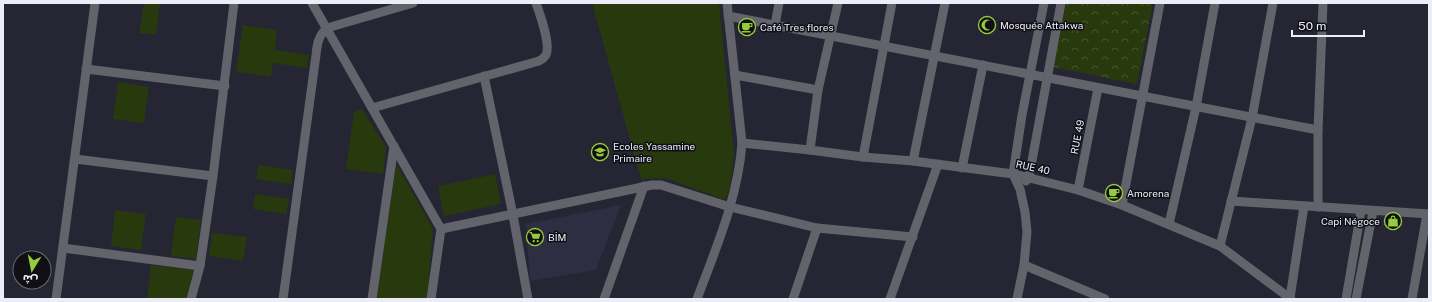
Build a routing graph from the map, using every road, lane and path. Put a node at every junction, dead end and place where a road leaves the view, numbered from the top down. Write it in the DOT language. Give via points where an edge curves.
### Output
graph roads {
  1 [pos="95,3"];
  2 [pos="234,3"];
  3 [pos="312,3"];
  4 [pos="412,3"];
  5 [pos="536,3"];
  6 [pos="727,3"];
  7 [pos="779,3"];
  8 [pos="838,3"];
  9 [pos="892,3"];
  10 [pos="945,3"];
  11 [pos="1044,3"];
  12 [pos="1061,3"];
  13 [pos="1160,3"];
  14 [pos="1215,3"];
  15 [pos="1272,3"];
  16 [pos="1323,3"];
  17 [pos="728,16"];
  18 [pos="775,25"];
  19 [pos="327,28"];
  20 [pos="832,36"];
  21 [pos="884,46"];
  22 [pos="934,56"];
  23 [pos="983,66"];
  24 [pos="86,69"];
  25 [pos="1029,74"];
  26 [pos="734,75"];
  27 [pos="484,76"];
  28 [pos="1047,78"];
  29 [pos="225,86"];
  30 [pos="1098,88"];
  31 [pos="818,90"];
  32 [pos="1142,97"];
  33 [pos="1196,107"];
  34 [pos="372,108"];
  35 [pos="1252,118"];
  36 [pos="1318,130"];
  37 [pos="742,143"];
  38 [pos="394,146"];
  39 [pos="810,150"];
  40 [pos="863,157"];
  41 [pos="75,159"];
  42 [pos="913,161"];
  43 [pos="938,164"];
  44 [pos="962,168"];
  45 [pos="1012,174"];
  46 [pos="213,176"];
  47 [pos="1029,177"];
  48 [pos="644,186"];
  49 [pos="1020,189"];
  50 [pos="1078,190"];
  51 [pos="1231,201"];
  52 [pos="1122,205"];
  53 [pos="1304,206"];
  54 [pos="730,207"];
  55 [pos="1318,207"];
  56 [pos="1360,211"];
  57 [pos="1373,212"];
  58 [pos="513,214"];
  59 [pos="1428,214"];
  60 [pos="1169,224"];
  61 [pos="441,228"];
  62 [pos="817,228"];
  63 [pos="913,237"];
  64 [pos="1220,246"];
  65 [pos="63,248"];
  66 [pos="1024,265"];
  67 [pos="200,266"];
  68 [pos="1291,298"];
  69 [pos="56,299"];
  70 [pos="191,299"];
  71 [pos="283,299"];
  72 [pos="372,299"];
  73 [pos="431,299"];
  74 [pos="528,299"];
  75 [pos="604,299"];
  76 [pos="697,299"];
  77 [pos="793,299"];
  78 [pos="890,299"];
  79 [pos="1017,299"];
  80 [pos="1105,299"];
  81 [pos="1346,299"];
  82 [pos="1356,299"];
  83 [pos="1412,299"];
  1 -- 24 [label="street"];
  2 -- 29 [label="street"];
  3 -- 19 [label="street"];
  4 -- 19 [label="street"];
  5 -- 27 [label="street" via="547,46 546,55 539,61"];
  6 -- 17 [label="street"];
  7 -- 18 [label="street"];
  8 -- 20 [label="street"];
  9 -- 21 [label="street"];
  10 -- 22 [label="street"];
  11 -- 25 [label="street"];
  12 -- 28 [label="street"];
  13 -- 32 [label="street"];
  14 -- 33 [label="street"];
  15 -- 35 [label="street"];
  16 -- 36 [label="street"];
  17 -- 18 [label="street"];
  17 -- 26 [label="street"];
  18 -- 20 [label="street"];
  19 -- 34 [label="street"];
  19 -- 71 [label="street" via="319,37 316,55"];
  20 -- 21 [label="street"];
  20 -- 31 [label="street"];
  21 -- 22 [label="street"];
  21 -- 40 [label="street"];
  22 -- 23 [label="street"];
  22 -- 42 [label="street"];
  23 -- 25 [label="street"];
  23 -- 44 [label="street"];
  24 -- 29 [label="street"];
  24 -- 41 [label="street"];
  25 -- 28 [label="street"];
  25 -- 45 [label="street"];
  26 -- 31 [label="street"];
  26 -- 37 [label="street"];
  27 -- 34 [label="street"];
  27 -- 58 [label="street"];
  28 -- 30 [label="street"];
  28 -- 47 [label="street"];
  29 -- 46 [label="street"];
  30 -- 32 [label="street"];
  30 -- 50 [label="street, RUE 49"];
  31 -- 39 [label="street"];
  32 -- 33 [label="street"];
  32 -- 52 [label="street"];
  33 -- 35 [label="street"];
  33 -- 60 [label="street"];
  34 -- 38 [label="street"];
  35 -- 36 [label="street"];
  35 -- 51 [label="street"];
  36 -- 55 [label="street"];
  37 -- 39 [label="street, RUE 40"];
  37 -- 54 [label="street" via="740,165"];
  38 -- 61 [label="street"];
  38 -- 72 [label="street"];
  39 -- 40 [label="street, RUE 40"];
  40 -- 42 [label="street, RUE 40"];
  41 -- 46 [label="street"];
  41 -- 65 [label="street"];
  42 -- 43 [label="street, RUE 40"];
  43 -- 44 [label="street, RUE 40"];
  43 -- 63 [label="street"];
  44 -- 45 [label="street, RUE 40"];
  45 -- 47 [label="street, RUE 40"];
  45 -- 49 [label="street"];
  46 -- 67 [label="street"];
  47 -- 49 [label="street"];
  47 -- 50 [label="street, RUE 40"];
  48 -- 54 [label="street" via="661,185"];
  48 -- 58 [label="street"];
  48 -- 75 [label="street"];
  49 -- 66 [label="street" via="1027,232"];
  50 -- 52 [label="street, RUE 40"];
  51 -- 53 [label="street"];
  51 -- 64 [label="street"];
  52 -- 60 [label="street, RUE 40"];
  53 -- 55 [label="street"];
  53 -- 68 [label="street"];
  54 -- 62 [label="street"];
  54 -- 76 [label="street"];
  55 -- 56 [label="street"];
  56 -- 57 [label="street"];
  56 -- 81 [label="street"];
  57 -- 59 [label="street"];
  57 -- 82 [label="street"];
  58 -- 61 [label="street"];
  58 -- 74 [label="street"];
  59 -- 83 [label="street"];
  60 -- 64 [label="street, RUE 40"];
  61 -- 73 [label="street"];
  62 -- 63 [label="street"];
  62 -- 77 [label="street"];
  63 -- 78 [label="street"];
  64 -- 68 [label="street, RUE 40"];
  65 -- 67 [label="street"];
  65 -- 69 [label="street"];
  66 -- 79 [label="street"];
  66 -- 80 [label="street"];
  67 -- 70 [label="street"];
}
